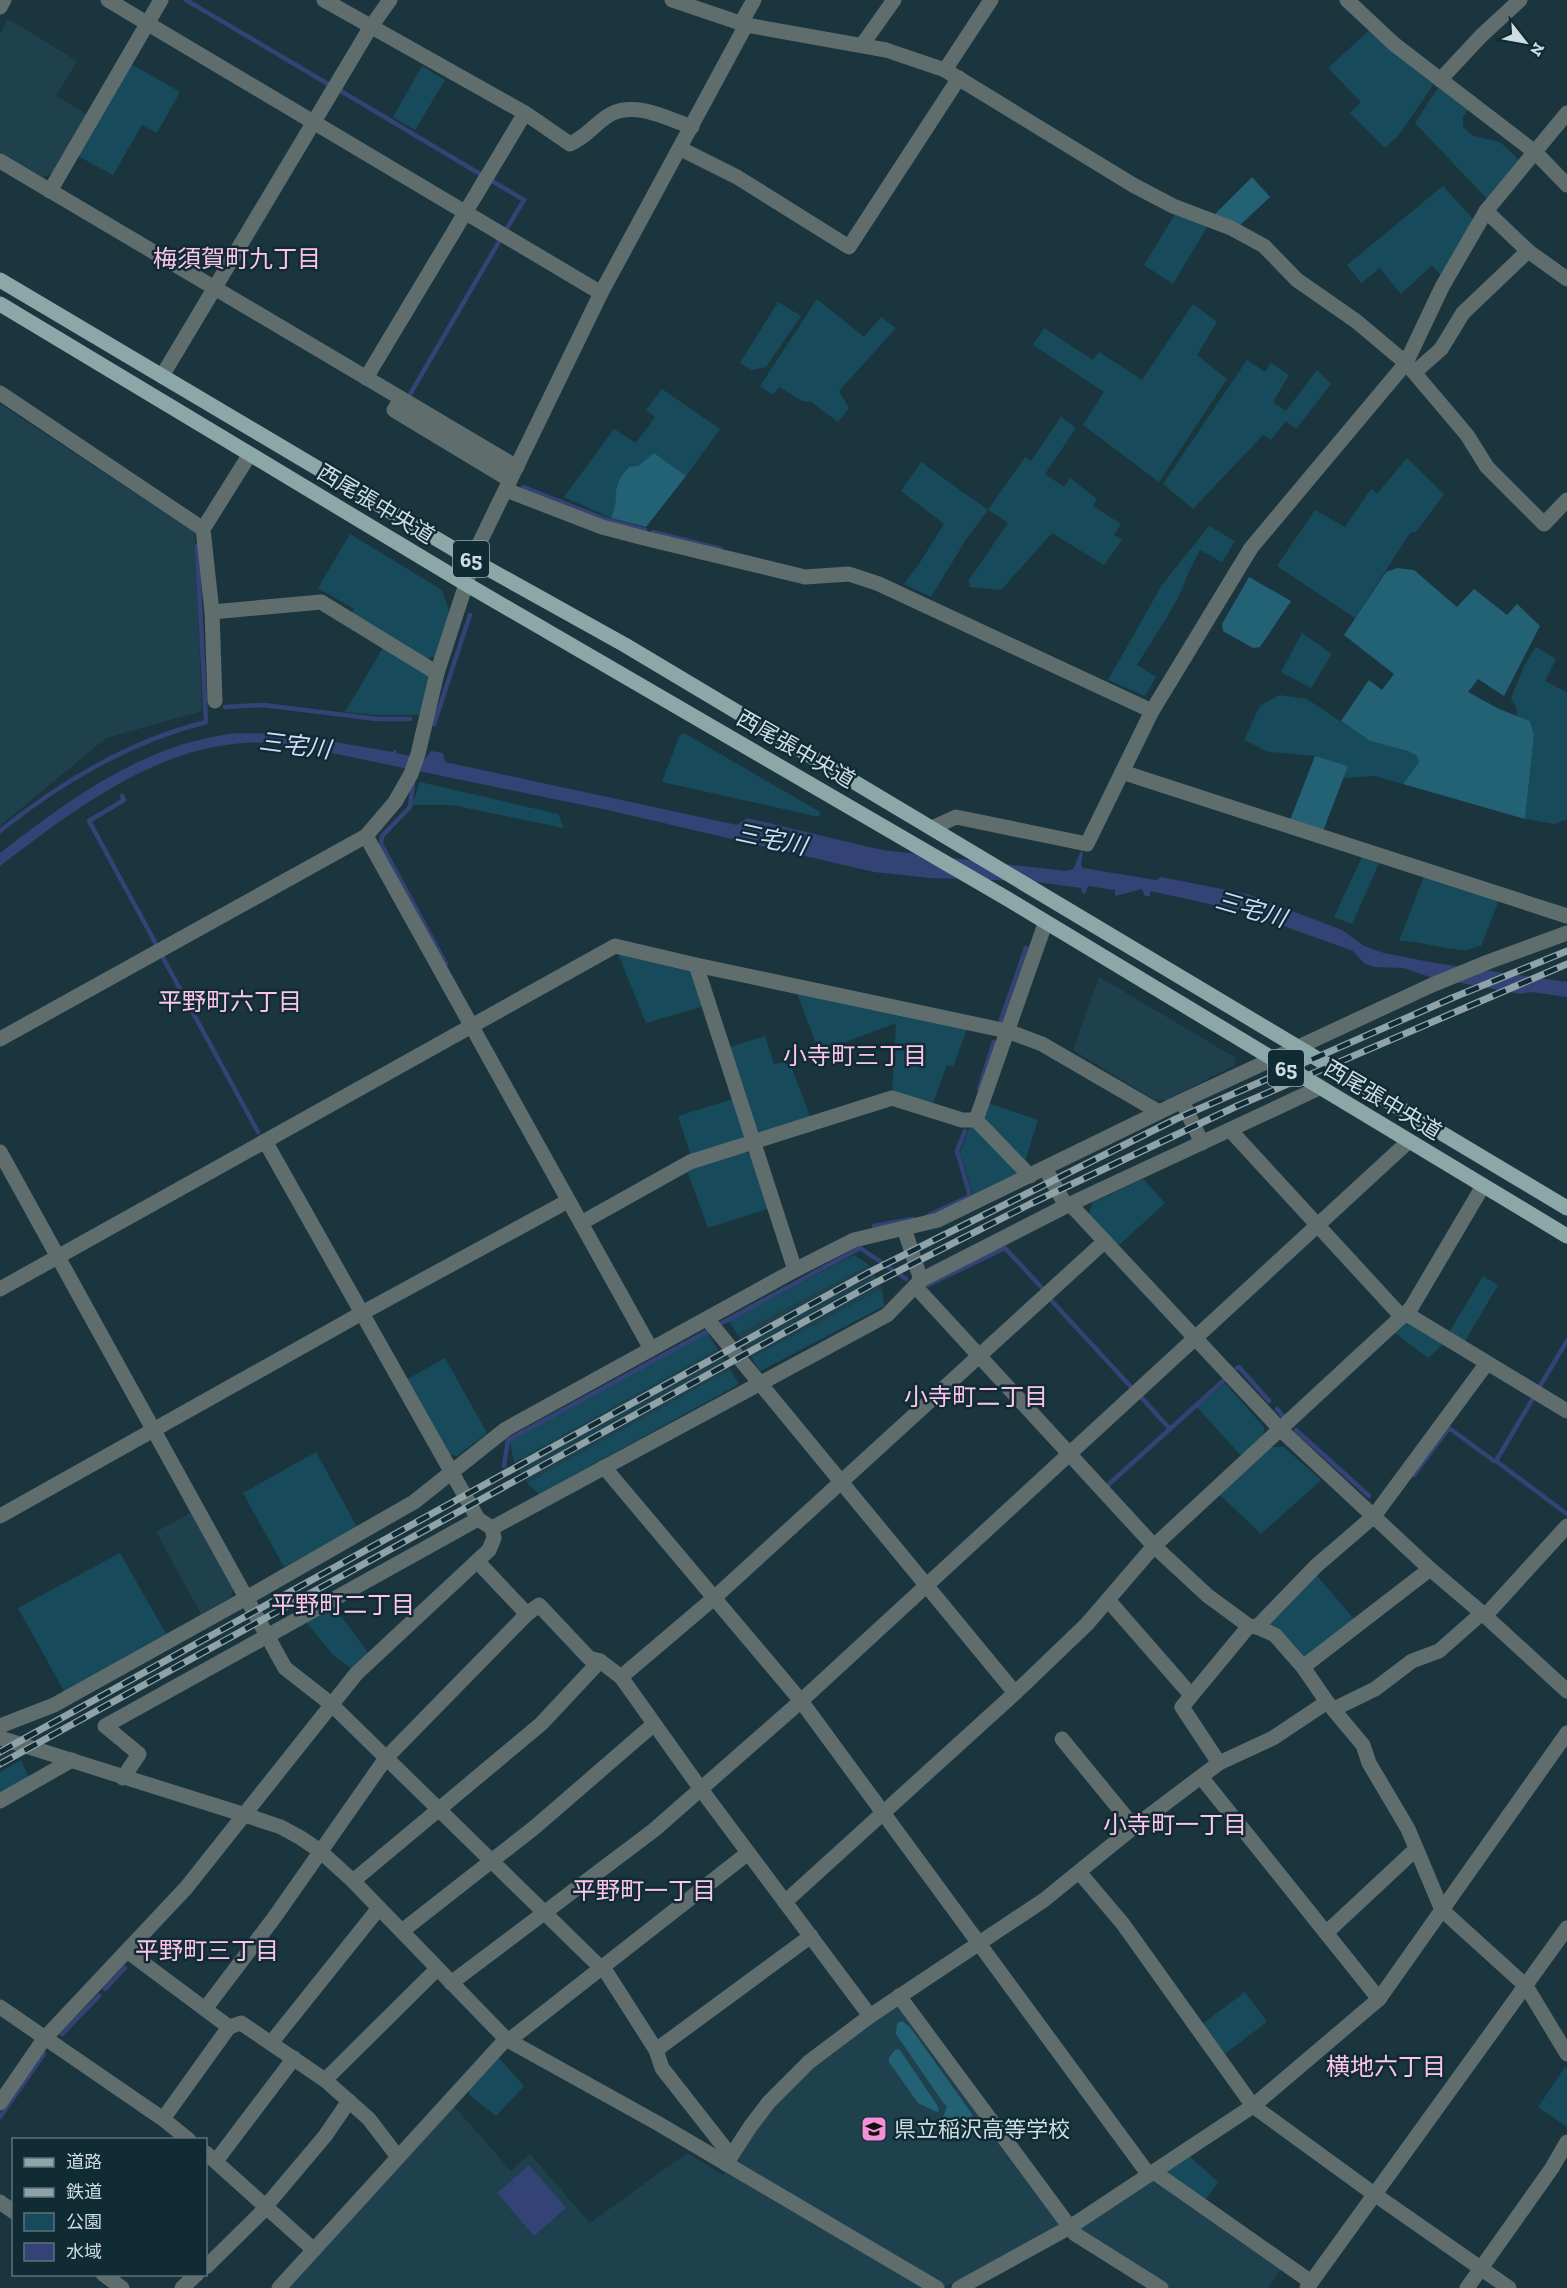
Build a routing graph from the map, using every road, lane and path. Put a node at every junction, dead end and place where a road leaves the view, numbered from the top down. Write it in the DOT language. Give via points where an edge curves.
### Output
graph roads {
  1 [pos="4,0"];
  2 [pos="108,0"];
  3 [pos="161,0"];
  4 [pos="324,0"];
  5 [pos="390,0"];
  6 [pos="672,0"];
  7 [pos="754,0"];
  8 [pos="894,0"];
  9 [pos="991,0"];
  10 [pos="1520,0"];
  11 [pos="1352,2"];
  12 [pos="0,7"];
  13 [pos="148,23"];
  14 [pos="743,24"];
  15 [pos="370,28"];
  16 [pos="862,45"];
  17 [pos="945,70"];
  18 [pos="958,78"];
  19 [pos="1440,80"];
  20 [pos="525,113"];
  21 [pos="1567,113"];
  22 [pos="314,122"];
  23 [pos="692,127"];
  24 [pos="681,149"];
  25 [pos="1536,153"];
  26 [pos="0,161"];
  27 [pos="1567,185"];
  28 [pos="50,191"];
  29 [pos="1486,211"];
  30 [pos="466,212"];
  31 [pos="1528,251"];
  32 [pos="1567,279"];
  33 [pos="0,280"];
  34 [pos="215,288"];
  35 [pos="601,293"];
  36 [pos="0,304"];
  37 [pos="1411,368"];
  38 [pos="162,376"];
  39 [pos="366,378"];
  40 [pos="0,393"];
  41 [pos="250,454"];
  42 [pos="511,479"];
  43 [pos="1567,500"];
  44 [pos="203,529"];
  45 [pos="474,561"];
  46 [pos="466,584"];
  47 [pos="212,612"];
  48 [pos="437,673"];
  49 [pos="214,701"];
  50 [pos="1152,711"];
  51 [pos="1122,772"];
  52 [pos="938,831"];
  53 [pos="366,836"];
  54 [pos="1567,916"];
  55 [pos="1045,924"];
  56 [pos="1567,933"];
  57 [pos="696,965"];
  58 [pos="471,1025"];
  59 [pos="1007,1031"];
  60 [pos="0,1039"];
  61 [pos="1299,1047"];
  62 [pos="1272,1060"];
  63 [pos="1319,1088"];
  64 [pos="1182,1101"];
  65 [pos="1159,1112"];
  66 [pos="976,1120"];
  67 [pos="1230,1130"];
  68 [pos="265,1141"];
  69 [pos="1408,1141"];
  70 [pos="754,1142"];
  71 [pos="1202,1143"];
  72 [pos="0,1152"];
  73 [pos="1045,1168"];
  74 [pos="1030,1176"];
  75 [pos="1483,1186"];
  76 [pos="568,1201"];
  77 [pos="1068,1205"];
  78 [pos="1567,1208"];
  79 [pos="581,1223"];
  80 [pos="1317,1226"];
  81 [pos="904,1228"];
  82 [pos="1567,1236"];
  83 [pos="1105,1241"];
  84 [pos="58,1256"];
  85 [pos="795,1270"];
  86 [pos="918,1283"];
  87 [pos="0,1289"];
  88 [pos="362,1313"];
  89 [pos="1403,1315"];
  90 [pos="707,1319"];
  91 [pos="1195,1338"];
  92 [pos="651,1349"];
  93 [pos="979,1355"];
  94 [pos="1487,1363"];
  95 [pos="759,1383"];
  96 [pos="1567,1411"];
  97 [pos="154,1430"];
  98 [pos="1281,1430"];
  99 [pos="1070,1454"];
  100 [pos="604,1467"];
  101 [pos="451,1472"];
  102 [pos="842,1483"];
  103 [pos="0,1516"];
  104 [pos="1374,1516"];
  105 [pos="477,1519"];
  106 [pos="1567,1526"];
  107 [pos="492,1528"];
  108 [pos="1154,1546"];
  109 [pos="477,1561"];
  110 [pos="1430,1569"];
  111 [pos="926,1585"];
  112 [pos="248,1598"];
  113 [pos="714,1598"];
  114 [pos="1108,1600"];
  115 [pos="527,1614"];
  116 [pos="1484,1615"];
  117 [pos="1253,1627"];
  118 [pos="267,1635"];
  119 [pos="600,1661"];
  120 [pos="1303,1667"];
  121 [pos="621,1677"];
  122 [pos="1567,1691"];
  123 [pos="1015,1693"];
  124 [pos="1191,1695"];
  125 [pos="801,1701"];
  126 [pos="331,1704"];
  127 [pos="1330,1706"];
  128 [pos="654,1724"];
  129 [pos="0,1726"];
  130 [pos="1567,1733"];
  131 [pos="0,1738"];
  132 [pos="1062,1738"];
  133 [pos="386,1758"];
  134 [pos="72,1760"];
  135 [pos="1219,1763"];
  136 [pos="1201,1777"];
  137 [pos="123,1778"];
  138 [pos="700,1788"];
  139 [pos="0,1801"];
  140 [pos="439,1809"];
  141 [pos="884,1814"];
  142 [pos="242,1815"];
  143 [pos="1134,1827"];
  144 [pos="1416,1849"];
  145 [pos="320,1851"];
  146 [pos="748,1853"];
  147 [pos="492,1861"];
  148 [pos="1079,1872"];
  149 [pos="353,1881"];
  150 [pos="785,1902"];
  151 [pos="379,1908"];
  152 [pos="1442,1910"];
  153 [pos="545,1912"];
  154 [pos="1567,1928"];
  155 [pos="402,1931"];
  156 [pos="1326,1933"];
  157 [pos="811,1936"];
  158 [pos="979,1942"];
  159 [pos="127,1951"];
  160 [pos="602,1967"];
  161 [pos="437,1969"];
  162 [pos="451,1983"];
  163 [pos="1526,1986"];
  164 [pos="899,1996"];
  165 [pos="1379,1999"];
  166 [pos="0,2007"];
  167 [pos="205,2009"];
  168 [pos="870,2016"];
  169 [pos="229,2027"];
  170 [pos="44,2039"];
  171 [pos="507,2040"];
  172 [pos="271,2043"];
  173 [pos="656,2050"];
  174 [pos="1567,2054"];
  175 [pos="294,2058"];
  176 [pos="325,2080"];
  177 [pos="349,2102"];
  178 [pos="0,2103"];
  179 [pos="1253,2106"];
  180 [pos="163,2119"];
  181 [pos="188,2138"];
  182 [pos="1567,2142"];
  183 [pos="211,2157"];
  184 [pos="398,2157"];
  185 [pos="729,2160"];
  186 [pos="1152,2174"];
  187 [pos="1374,2194"];
  188 [pos="267,2207"];
  189 [pos="1070,2227"];
  190 [pos="314,2250"];
  191 [pos="207,2266"];
  192 [pos="1481,2268"];
  193 [pos="106,2276"];
  194 [pos="195,2276"];
  195 [pos="1309,2285"];
  196 [pos="122,2288"];
  197 [pos="182,2288"];
  198 [pos="279,2288"];
  199 [pos="937,2288"];
  200 [pos="959,2288"];
  201 [pos="1161,2288"];
  202 [pos="1467,2288"];
  203 [pos="1509,2288"];
  1 -- 12 [label="street"];
  2 -- 13 [label="street"];
  3 -- 13 [label="street"];
  4 -- 15 [label="street"];
  5 -- 15 [label="street"];
  6 -- 14 [label="street"];
  7 -- 14 [label="street"];
  8 -- 16 [label="street"];
  9 -- 17 [label="street"];
  10 -- 19 [label="street"];
  11 -- 19 [label="street" via="1394,44"];
  13 -- 22 [label="street"];
  13 -- 28 [label="street"];
  14 -- 16 [label="street"];
  14 -- 23 [label="street"];
  15 -- 20 [label="street"];
  15 -- 22 [label="street"];
  16 -- 17 [label="street"];
  17 -- 18 [label="street"];
  18 -- 24 [label="street" via="849,247 737,177"];
  18 -- 37 [label="street" via="1132,185 1264,246 1297,280 1356,321"];
  19 -- 25 [label="street"];
  20 -- 23 [label="street" via="570,144 610,114 622,110 643,110"];
  20 -- 30 [label="street"];
  21 -- 25 [label="street"];
  22 -- 30 [label="street"];
  22 -- 34 [label="street"];
  23 -- 24 [label="street"];
  24 -- 35 [label="street"];
  25 -- 27 [label="street"];
  25 -- 29 [label="street"];
  26 -- 28 [label="street"];
  28 -- 34 [label="street"];
  29 -- 31 [label="street"];
  29 -- 37 [label="street" via="1442,287"];
  30 -- 35 [label="street"];
  30 -- 39 [label="street"];
  31 -- 32 [label="street"];
  31 -- 37 [label="street" via="1463,313 1441,349"];
  33 -- 38 [label="main road, 西尾張中央道 / 65"];
  34 -- 38 [label="street"];
  34 -- 39 [label="street"];
  35 -- 42 [label="street"];
  36 -- 41 [label="main road, 西尾張中央道 / 65"];
  37 -- 43 [label="street" via="1467,435 1487,467 1544,524"];
  37 -- 50 [label="street" via="1251,548"];
  38 -- 45 [label="main road, 西尾張中央道 / 65"];
  39 -- 42 [label="street"];
  40 -- 44 [label="street"];
  41 -- 44 [label="street"];
  41 -- 46 [label="main road, 西尾張中央道 / 65"];
  42 -- 45 [label="street"];
  42 -- 50 [label="street" via="602,527 805,577 849,574 879,584"];
  44 -- 47 [label="street"];
  45 -- 46 [label="street"];
  45 -- 52 [label="main road, 西尾張中央道 / 65" via="625,645"];
  46 -- 48 [label="street"];
  46 -- 55 [label="main road, 西尾張中央道 / 65"];
  47 -- 48 [label="street" via="321,602"];
  47 -- 49 [label="street"];
  48 -- 53 [label="street" via="411,774 395,802"];
  50 -- 51 [label="street"];
  51 -- 52 [label="street" via="1087,844 956,817"];
  51 -- 54 [label="street"];
  52 -- 61 [label="main road, 西尾張中央道 / 65"];
  53 -- 58 [label="street"];
  53 -- 60 [label="street"];
  55 -- 59 [label="street"];
  55 -- 62 [label="main road, 西尾張中央道 / 65"];
  56 -- 61 [label="street" via="1432,985"];
  57 -- 58 [label="street" via="615,946"];
  57 -- 59 [label="street"];
  57 -- 70 [label="street"];
  58 -- 68 [label="street"];
  58 -- 76 [label="street"];
  59 -- 65 [label="street" via="1042,1044"];
  59 -- 66 [label="street"];
  61 -- 62 [label="street"];
  61 -- 78 [label="main road, 西尾張中央道 / 65"];
  62 -- 63 [label="main road, 西尾張中央道 / 65"];
  62 -- 64 [label="street"];
  63 -- 67 [label="street"];
  63 -- 69 [label="main road, 西尾張中央道 / 65"];
  64 -- 65 [label="street"];
  64 -- 71 [label="street"];
  65 -- 73 [label="street"];
  66 -- 70 [label="street" via="962,1120 892,1098"];
  66 -- 74 [label="street"];
  67 -- 71 [label="street"];
  67 -- 80 [label="street"];
  68 -- 84 [label="street"];
  68 -- 88 [label="street"];
  69 -- 75 [label="main road, 西尾張中央道 / 65"];
  69 -- 80 [label="street"];
  70 -- 79 [label="street" via="690,1162"];
  70 -- 85 [label="street"];
  71 -- 77 [label="street"];
  72 -- 84 [label="street"];
  73 -- 74 [label="street"];
  73 -- 77 [label="street"];
  74 -- 81 [label="street" via="938,1220"];
  75 -- 82 [label="main road, 西尾張中央道 / 65"];
  75 -- 89 [label="street" via="1411,1308"];
  76 -- 79 [label="street"];
  76 -- 88 [label="street"];
  77 -- 83 [label="street"];
  77 -- 86 [label="street"];
  79 -- 92 [label="street"];
  80 -- 89 [label="street"];
  80 -- 91 [label="street"];
  81 -- 85 [label="street" via="854,1240"];
  81 -- 86 [label="street"];
  83 -- 91 [label="street"];
  83 -- 93 [label="street"];
  84 -- 87 [label="street"];
  84 -- 97 [label="street"];
  85 -- 90 [label="street"];
  86 -- 93 [label="street"];
  86 -- 95 [label="street" via="887,1315"];
  88 -- 97 [label="street"];
  88 -- 101 [label="street"];
  89 -- 94 [label="street"];
  89 -- 98 [label="street"];
  90 -- 92 [label="street"];
  90 -- 95 [label="street"];
  91 -- 98 [label="street"];
  91 -- 99 [label="street"];
  92 -- 101 [label="street" via="506,1429"];
  93 -- 99 [label="street"];
  93 -- 102 [label="street"];
  94 -- 96 [label="street"];
  94 -- 104 [label="street"];
  95 -- 100 [label="street"];
  95 -- 102 [label="street"];
  97 -- 103 [label="street"];
  97 -- 112 [label="street"];
  98 -- 104 [label="street"];
  98 -- 108 [label="street"];
  99 -- 108 [label="street"];
  99 -- 111 [label="street"];
  100 -- 107 [label="street"];
  100 -- 113 [label="street"];
  101 -- 105 [label="street"];
  101 -- 112 [label="street" via="414,1503"];
  102 -- 111 [label="street"];
  102 -- 113 [label="street"];
  104 -- 110 [label="street"];
  104 -- 117 [label="street"];
  105 -- 107 [label="street"];
  105 -- 118 [label="street"];
  106 -- 116 [label="street"];
  107 -- 109 [label="street" via="494,1538 489,1550"];
  108 -- 114 [label="street"];
  108 -- 117 [label="street" via="1208,1596"];
  109 -- 115 [label="street"];
  109 -- 126 [label="street" via="356,1674"];
  110 -- 116 [label="street"];
  110 -- 120 [label="street"];
  111 -- 123 [label="street"];
  111 -- 125 [label="street"];
  112 -- 118 [label="street"];
  112 -- 129 [label="street" via="54,1705"];
  113 -- 121 [label="street"];
  113 -- 125 [label="street"];
  114 -- 123 [label="street"];
  114 -- 124 [label="street"];
  115 -- 119 [label="street" via="539,1605 589,1658"];
  115 -- 133 [label="street"];
  116 -- 122 [label="street"];
  116 -- 127 [label="street" via="1439,1652 1412,1661 1375,1689"];
  117 -- 120 [label="street" via="1275,1635"];
  117 -- 124 [label="street"];
  118 -- 126 [label="street" via="285,1668"];
  118 -- 137 [label="street" via="105,1726 139,1754"];
  119 -- 121 [label="street"];
  119 -- 140 [label="street" via="541,1724"];
  120 -- 127 [label="street"];
  121 -- 128 [label="street"];
  123 -- 141 [label="street"];
  124 -- 135 [label="street" via="1182,1707"];
  125 -- 138 [label="street"];
  125 -- 141 [label="street"];
  126 -- 133 [label="street"];
  126 -- 142 [label="street"];
  127 -- 135 [label="street"];
  127 -- 144 [label="street" via="1363,1745"];
  128 -- 138 [label="street"];
  128 -- 147 [label="street"];
  130 -- 152 [label="street"];
  131 -- 134 [label="street"];
  132 -- 143 [label="street"];
  133 -- 140 [label="street"];
  133 -- 145 [label="street"];
  134 -- 137 [label="street"];
  134 -- 139 [label="street"];
  135 -- 136 [label="street"];
  136 -- 143 [label="street"];
  136 -- 156 [label="street"];
  137 -- 142 [label="street"];
  138 -- 146 [label="street"];
  138 -- 153 [label="street" via="654,1830"];
  140 -- 147 [label="street"];
  140 -- 149 [label="street"];
  141 -- 150 [label="street"];
  141 -- 158 [label="street"];
  142 -- 145 [label="street" via="281,1827"];
  142 -- 159 [label="street" via="186,1888"];
  143 -- 148 [label="street"];
  144 -- 152 [label="street"];
  144 -- 156 [label="street"];
  145 -- 149 [label="street"];
  145 -- 167 [label="street"];
  146 -- 150 [label="street"];
  146 -- 160 [label="street"];
  147 -- 153 [label="street"];
  147 -- 155 [label="street"];
  148 -- 158 [label="street"];
  148 -- 179 [label="street" via="1123,1924"];
  149 -- 151 [label="street"];
  150 -- 157 [label="street"];
  151 -- 155 [label="street"];
  151 -- 172 [label="street"];
  152 -- 163 [label="street"];
  152 -- 165 [label="street"];
  153 -- 160 [label="street"];
  153 -- 162 [label="street"];
  154 -- 163 [label="street"];
  155 -- 161 [label="street"];
  156 -- 165 [label="street"];
  157 -- 168 [label="street"];
  157 -- 173 [label="street"];
  158 -- 164 [label="street"];
  158 -- 186 [label="street"];
  159 -- 167 [label="street"];
  159 -- 170 [label="street"];
  160 -- 171 [label="street"];
  160 -- 173 [label="street"];
  161 -- 162 [label="street"];
  161 -- 176 [label="street"];
  162 -- 171 [label="street"];
  163 -- 174 [label="street"];
  163 -- 187 [label="street"];
  164 -- 168 [label="street"];
  164 -- 189 [label="street"];
  165 -- 179 [label="street"];
  166 -- 170 [label="street"];
  167 -- 169 [label="street"];
  168 -- 185 [label="street" via="794,2077 750,2127"];
  169 -- 172 [label="street" via="241,2022"];
  169 -- 180 [label="street"];
  170 -- 178 [label="street"];
  170 -- 180 [label="street"];
  171 -- 184 [label="street"];
  171 -- 185 [label="street"];
  172 -- 175 [label="street"];
  173 -- 185 [label="street" via="662,2068"];
  175 -- 176 [label="street"];
  175 -- 183 [label="street"];
  176 -- 177 [label="street"];
  177 -- 184 [label="street" via="369,2119"];
  177 -- 188 [label="street"];
  179 -- 186 [label="street"];
  179 -- 187 [label="street"];
  180 -- 181 [label="street"];
  182 -- 192 [label="street"];
  183 -- 188 [label="street"];
  184 -- 190 [label="street"];
  185 -- 199 [label="street"];
  186 -- 189 [label="street"];
  186 -- 195 [label="street"];
  187 -- 192 [label="street"];
  187 -- 195 [label="street"];
  188 -- 190 [label="street"];
  188 -- 191 [label="street"];
  189 -- 200 [label="street"];
  189 -- 201 [label="street" via="1075,2234"];
  190 -- 198 [label="street"];
  192 -- 202 [label="street"];
  192 -- 203 [label="street"];
  193 -- 196 [label="street"];
  194 -- 197 [label="street"];
}
